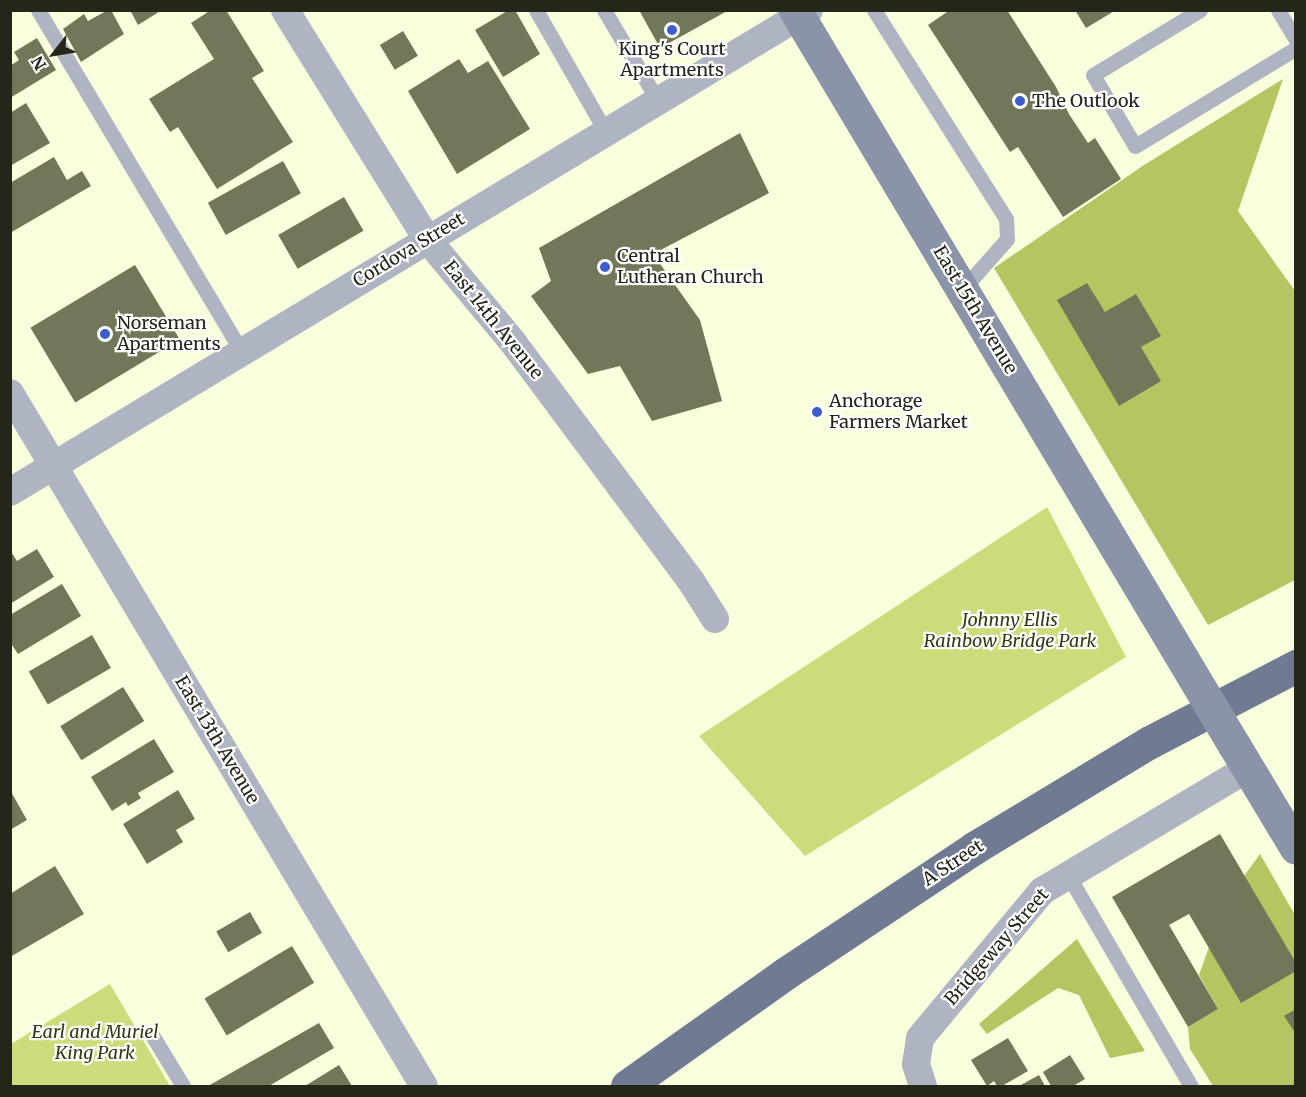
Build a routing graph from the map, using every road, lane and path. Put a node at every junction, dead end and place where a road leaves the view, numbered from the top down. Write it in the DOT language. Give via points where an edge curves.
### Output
graph roads {
  1 [pos="38,10"];
  2 [pos="285,10"];
  3 [pos="536,10"];
  4 [pos="604,10"];
  5 [pos="874,10"];
  6 [pos="1200,10"];
  7 [pos="1278,10"];
  8 [pos="801,13"];
  9 [pos="1296,40"];
  10 [pos="1296,48"];
  11 [pos="658,101"];
  12 [pos="606,132"];
  13 [pos="427,239"];
  14 [pos="962,290"];
  15 [pos="241,351"];
  16 [pos="10,393"];
  17 [pos="53,465"];
  18 [pos="10,492"];
  19 [pos="715,619"];
  20 [pos="1296,666"];
  21 [pos="1241,757"];
  22 [pos="1296,848"];
  23 [pos="1068,875"];
  24 [pos="152,1035"];
  25 [pos="922,1085"];
  26 [pos="183,1086"];
  27 [pos="424,1086"];
  28 [pos="627,1086"];
  29 [pos="1191,1086"];
  1 -- 15 [label="lane"];
  2 -- 13 [label="street, East 14th Avenue"];
  3 -- 12 [label="lane"];
  4 -- 11 [label="lane"];
  5 -- 14 [label="lane" via="1006,219 1007,239"];
  6 -- 10 [label="lane" via="1093,75 1136,146"];
  7 -- 9 [label="lane"];
  8 -- 11 [label="street, Cordova Street"];
  8 -- 14 [label="main road, East 15th Avenue"];
  11 -- 12 [label="street, Cordova Street"];
  12 -- 13 [label="street, Cordova Street"];
  13 -- 15 [label="street, Cordova Street"];
  13 -- 19 [label="street, East 14th Avenue" via="519,350 692,581"];
  14 -- 21 [label="main road, East 15th Avenue, bridge"];
  15 -- 17 [label="street, Cordova Street"];
  16 -- 17 [label="street, East 13th Avenue"];
  17 -- 18 [label="street, Cordova Street"];
  17 -- 27 [label="street, East 13th Avenue"];
  20 -- 28 [label="main road, A Street" via="1150,742 974,848 786,973"];
  21 -- 22 [label="main road, East 15th Avenue"];
  21 -- 23 [label="street, Bridgeway Street"];
  23 -- 25 [label="street, Bridgeway Street" via="1042,891 920,1038 916,1064"];
  23 -- 29 [label="lane"];
  24 -- 26 [label="lane"];
}
